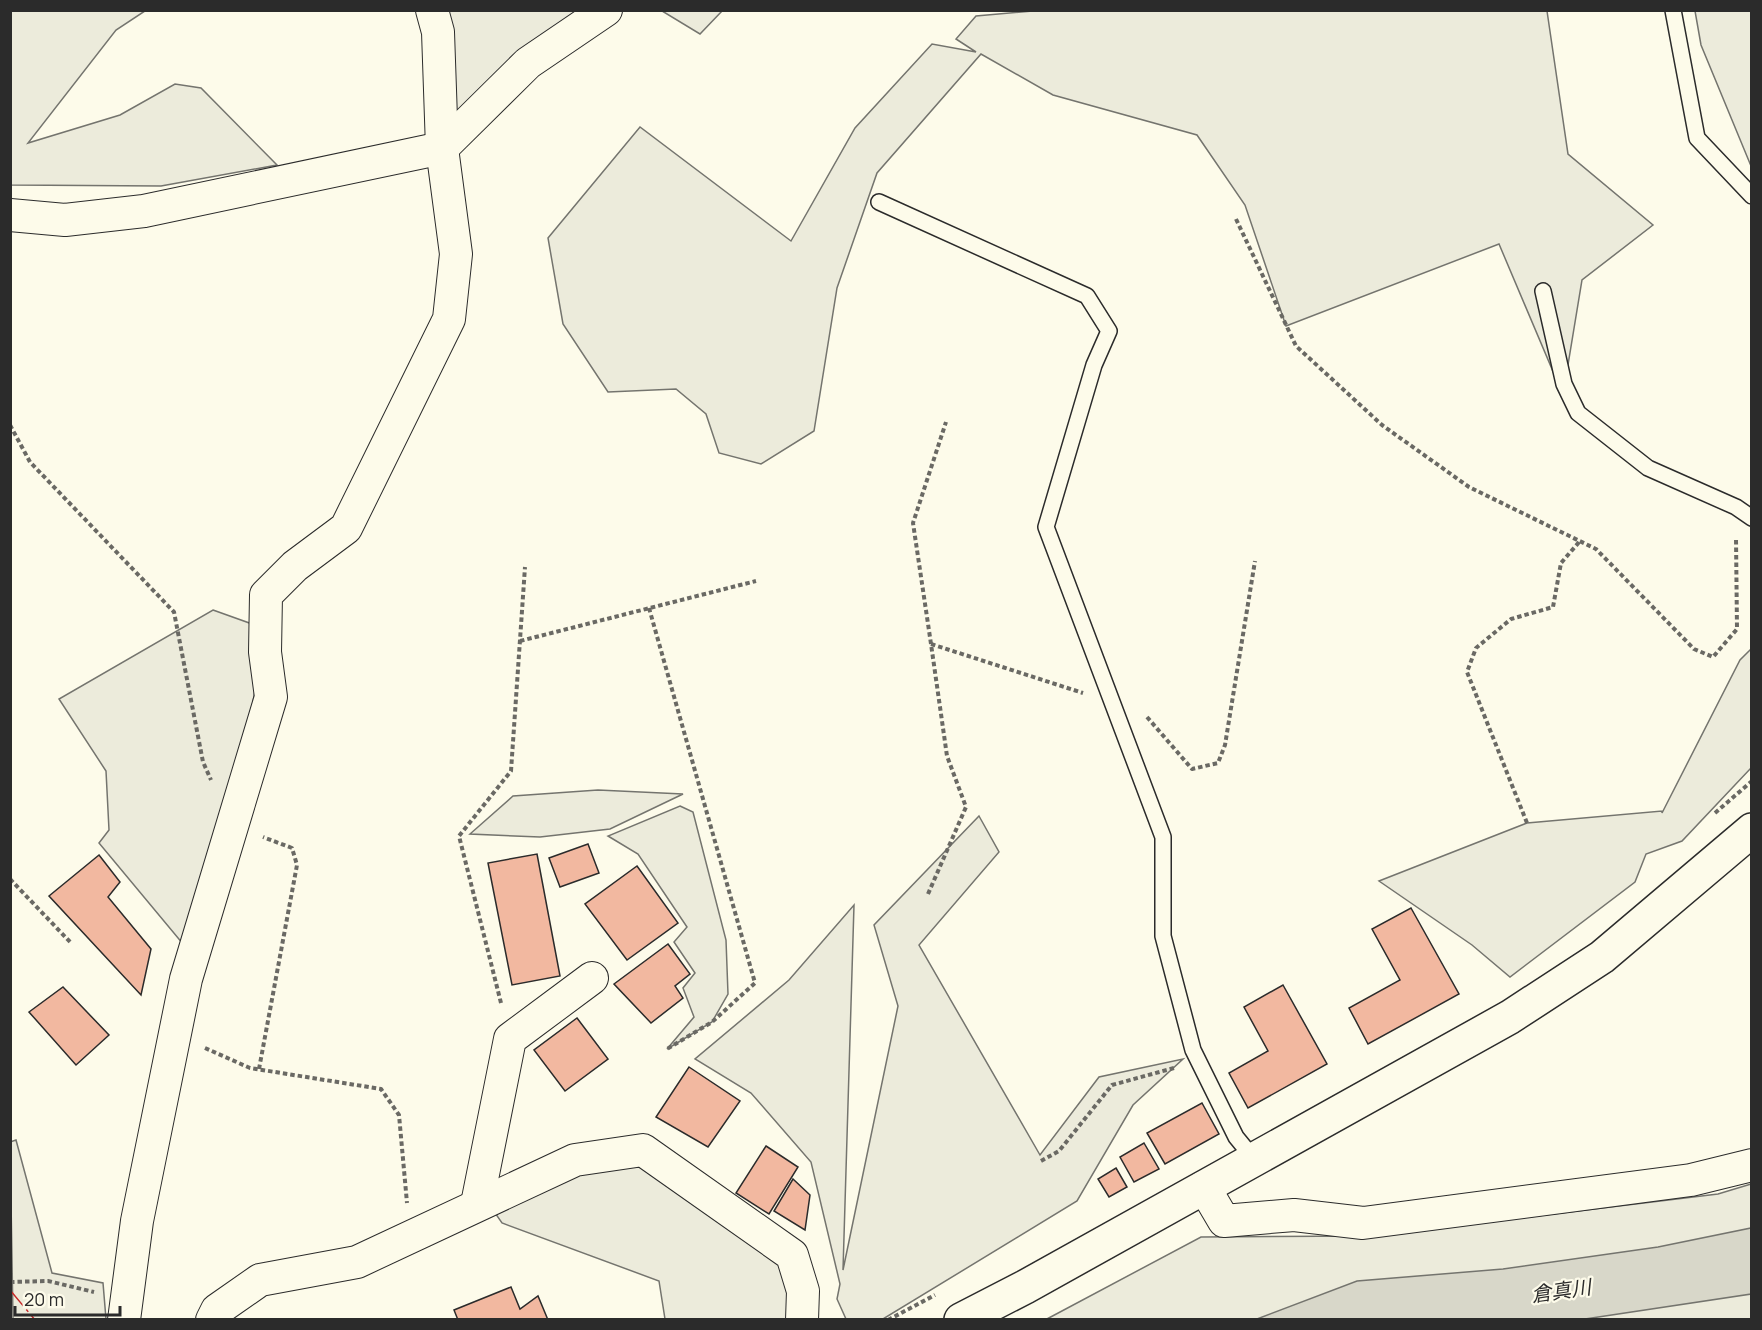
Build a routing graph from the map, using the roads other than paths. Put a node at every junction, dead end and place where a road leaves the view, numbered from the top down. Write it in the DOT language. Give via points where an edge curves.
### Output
graph roads {
  1 [pos="432,10"];
  2 [pos="606,10"];
  3 [pos="1673,10"];
  4 [pos="442,148"];
  5 [pos="1752,196"];
  6 [pos="879,202"];
  7 [pos="10,215"];
  8 [pos="1543,291"];
  9 [pos="1752,518"];
  10 [pos="1752,830"];
  11 [pos="592,978"];
  12 [pos="1254,1159"];
  13 [pos="1752,1165"];
  14 [pos="1204,1187"];
  15 [pos="477,1204"];
  16 [pos="126,1310"];
  17 [pos="212,1320"];
  18 [pos="802,1320"];
  19 [pos="961,1320"];
  1 -- 4 [label="street" via="438,32"];
  2 -- 4 [label="street" via="528,63"];
  3 -- 5 [label="lane" via="1697,138"];
  4 -- 7 [label="street" via="144,211 65,220"];
  4 -- 16 [label="street" via="456,254 449,319 346,528 295,566 266,595 265,652 271,697 186,979 137,1221"];
  6 -- 12 [label="lane" via="1087,296 1109,331 1094,365 1046,527 1164,837 1163,936 1198,1062 1236,1137"];
  8 -- 9 [label="lane" via="1564,384 1578,413 1648,468"];
  10 -- 12 [label="street" via="1602,957 1510,1017"];
  11 -- 15 [label="street" via="510,1039"];
  12 -- 14 [label="street"];
  13 -- 14 [label="street" via="1691,1180 1363,1223 1294,1215 1224,1221"];
  14 -- 19 [label="street"];
  15 -- 17 [label="street" via="348,1264 260,1280 217,1310"];
  15 -- 18 [label="street" via="575,1160 643,1150 792,1255 803,1291"];
}
